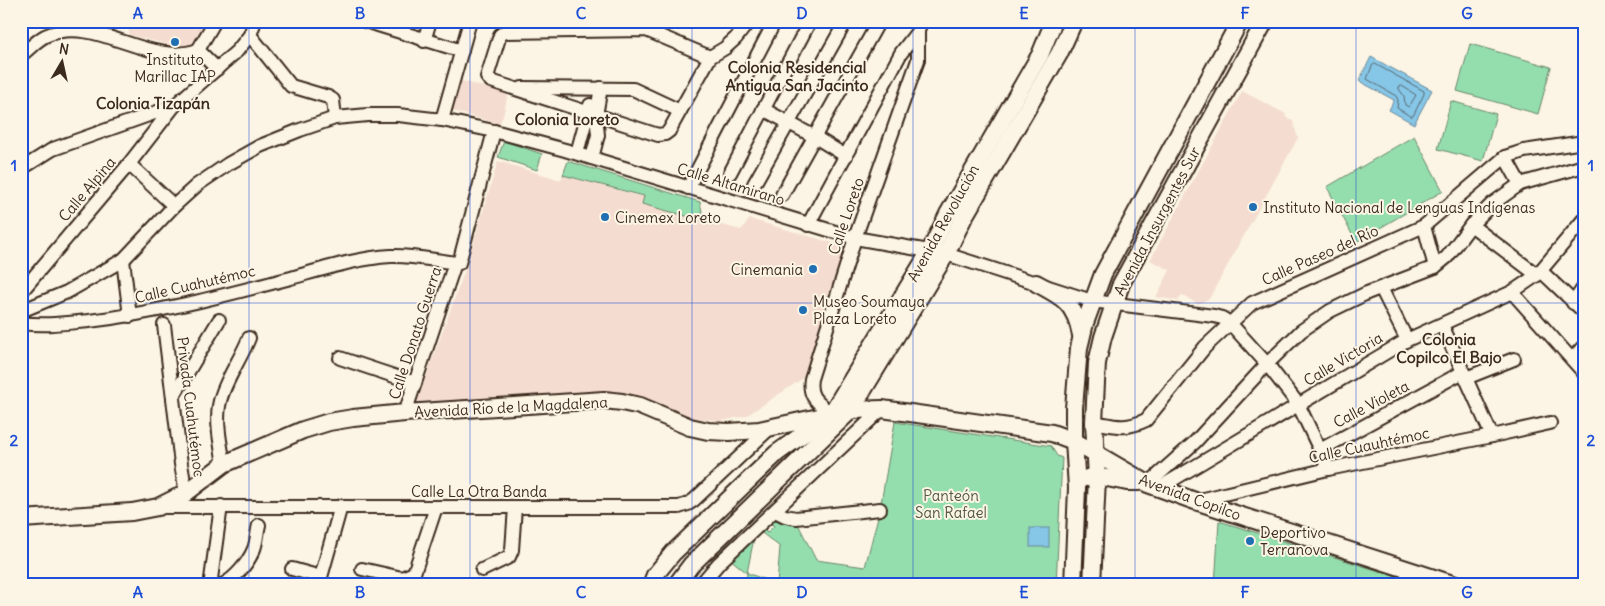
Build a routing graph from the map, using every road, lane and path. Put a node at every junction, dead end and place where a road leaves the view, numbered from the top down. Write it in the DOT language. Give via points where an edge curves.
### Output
graph roads {
  1 [pos="215,21"];
  2 [pos="255,21"];
  3 [pos="365,21"];
  4 [pos="430,21"];
  5 [pos="470,21"];
  6 [pos="749,21"];
  7 [pos="775,21"];
  8 [pos="810,21"];
  9 [pos="846,21"];
  10 [pos="879,21"];
  11 [pos="1054,21"];
  12 [pos="1074,21"];
  13 [pos="1240,21"];
  14 [pos="1265,21"];
  15 [pos="920,26"];
  16 [pos="55,27"];
  17 [pos="250,35"];
  18 [pos="424,41"];
  19 [pos="198,50"];
  20 [pos="462,51"];
  21 [pos="21,55"];
  22 [pos="710,57"];
  23 [pos="218,69"];
  24 [pos="510,88"];
  25 [pos="598,88"];
  26 [pos="174,106"];
  27 [pos="763,109"];
  28 [pos="680,111"];
  29 [pos="592,114"];
  30 [pos="336,118"];
  31 [pos="442,120"];
  32 [pos="788,123"];
  33 [pos="494,131"];
  34 [pos="815,137"];
  35 [pos="1584,142"];
  36 [pos="577,154"];
  37 [pos="846,156"];
  38 [pos="1505,157"];
  39 [pos="592,158"];
  40 [pos="129,164"];
  41 [pos="1584,166"];
  42 [pos="21,169"];
  43 [pos="730,173"];
  44 [pos="754,184"];
  45 [pos="1520,184"];
  46 [pos="688,188"];
  47 [pos="782,195"];
  48 [pos="174,206"];
  49 [pos="1584,219"];
  50 [pos="808,225"];
  51 [pos="1471,225"];
  52 [pos="1424,226"];
  53 [pos="855,238"];
  54 [pos="938,252"];
  55 [pos="123,260"];
  56 [pos="457,263"];
  57 [pos="1435,267"];
  58 [pos="1539,273"];
  59 [pos="1036,283"];
  60 [pos="1584,287"];
  61 [pos="1381,288"];
  62 [pos="21,292"];
  63 [pos="1512,292"];
  64 [pos="1092,301"];
  65 [pos="1573,303"];
  66 [pos="1114,304"];
  67 [pos="21,311"];
  68 [pos="1584,312"];
  69 [pos="130,316"];
  70 [pos="219,320"];
  71 [pos="1230,323"];
  72 [pos="21,324"];
  73 [pos="164,325"];
  74 [pos="1442,325"];
  75 [pos="1081,337"];
  76 [pos="249,338"];
  77 [pos="1407,340"];
  78 [pos="1584,346"];
  79 [pos="340,358"];
  80 [pos="1514,359"];
  81 [pos="1572,359"];
  82 [pos="1267,364"];
  83 [pos="1584,373"];
  84 [pos="1465,375"];
  85 [pos="414,384"];
  86 [pos="173,397"];
  87 [pos="1298,404"];
  88 [pos="1074,408"];
  89 [pos="882,409"];
  90 [pos="851,410"];
  91 [pos="405,413"];
  92 [pos="830,414"];
  93 [pos="1094,422"];
  94 [pos="1550,422"];
  95 [pos="769,429"];
  96 [pos="1052,433"];
  97 [pos="1492,436"];
  98 [pos="1074,441"];
  99 [pos="1320,450"];
  100 [pos="1095,453"];
  101 [pos="224,464"];
  102 [pos="1328,470"];
  103 [pos="1097,476"];
  104 [pos="1150,485"];
  105 [pos="1077,488"];
  106 [pos="186,494"];
  107 [pos="1195,501"];
  108 [pos="221,506"];
  109 [pos="341,506"];
  110 [pos="158,507"];
  111 [pos="436,507"];
  112 [pos="514,507"];
  113 [pos="880,509"];
  114 [pos="775,511"];
  115 [pos="21,519"];
  116 [pos="259,525"];
  117 [pos="292,568"];
  118 [pos="362,569"];
  119 [pos="482,570"];
  120 [pos="220,585"];
  121 [pos="651,585"];
  122 [pos="676,585"];
  123 [pos="700,585"];
  124 [pos="1062,585"];
  125 [pos="1073,585"];
  126 [pos="1092,585"];
  127 [pos="1456,585"];
  1 -- 19 [label="street"];
  2 -- 17 [label="street"];
  3 -- 18 [label="street"];
  4 -- 18 [label="street"];
  5 -- 20 [label="street"];
  6 -- 22 [label="street" via="736,38"];
  7 -- 46 [label="street"];
  8 -- 27 [label="street"];
  9 -- 32 [label="street"];
  10 -- 34 [label="street"];
  11 -- 54 [label="main road, Avenida Revolución" via="1040,55 948,214"];
  12 -- 54 [label="main road, Avenida Revolución" via="1059,54 964,217"];
  13 -- 64 [label="main road, Avenida Insurgentes Sur" via="1102,274"];
  14 -- 66 [label="main road, Avenida Insurgentes Sur" via="1121,284"];
  15 -- 37 [label="street"];
  15 -- 53 [label="street, Calle Loreto" via="918,60"];
  16 -- 19 [label="street" via="95,33 141,48 170,52"];
  16 -- 21 [label="street"];
  17 -- 23 [label="street"];
  17 -- 30 [label="street" via="291,86 333,100"];
  18 -- 20 [label="street"];
  19 -- 23 [label="street"];
  20 -- 31 [label="street"];
  22 -- 24 [label="street" via="646,30 504,32 500,35 487,77 491,82"];
  22 -- 28 [label="street"];
  23 -- 26 [label="street"];
  24 -- 25 [label="street"];
  24 -- 29 [label="street"];
  25 -- 28 [label="street" via="633,89"];
  25 -- 29 [label="street"];
  26 -- 40 [label="street, Calle Alpina"];
  26 -- 42 [label="street" via="53,149"];
  27 -- 32 [label="street"];
  27 -- 43 [label="street"];
  28 -- 29 [label="street" via="669,131 658,135"];
  29 -- 36 [label="street"];
  29 -- 39 [label="street" via="598,135"];
  30 -- 31 [label="street, Calle Altamirano" via="398,115"];
  30 -- 48 [label="street, Calle Altamirano" via="244,155 212,174"];
  31 -- 33 [label="street, Calle Altamirano"];
  32 -- 34 [label="street"];
  32 -- 44 [label="street"];
  33 -- 36 [label="street, Calle Altamirano"];
  33 -- 56 [label="street, Calle Donato Guerra"];
  34 -- 37 [label="street"];
  34 -- 47 [label="street"];
  35 -- 38 [label="street, Calle Paseo del Río"];
  36 -- 39 [label="street, Calle Altamirano"];
  37 -- 50 [label="street"];
  38 -- 45 [label="street"];
  38 -- 52 [label="street, Calle Paseo del Río"];
  39 -- 46 [label="street, Calle Altamirano"];
  40 -- 48 [label="street"];
  40 -- 62 [label="street, Calle Alpina"];
  41 -- 45 [label="street"];
  45 -- 51 [label="street" via="1492,204"];
  46 -- 50 [label="street, Calle Altamirano"];
  48 -- 55 [label="street, Calle Altamirano"];
  49 -- 58 [label="street, Calle Victoria"];
  50 -- 53 [label="street, Calle Altamirano"];
  51 -- 57 [label="street" via="1447,257"];
  51 -- 58 [label="street"];
  52 -- 57 [label="street"];
  52 -- 71 [label="street, Calle Paseo del Río" via="1252,303"];
  53 -- 54 [label="street, Calle Altamirano"];
  53 -- 92 [label="street, Calle Loreto" via="810,379 813,398"];
  54 -- 59 [label="street, Calle Altamirano"];
  54 -- 90 [label="main road, Avenida Revolución"];
  54 -- 92 [label="main road, Avenida Revolución"];
  55 -- 67 [label="street, Calle Altamirano" via="67,292"];
  55 -- 69 [label="street"];
  56 -- 69 [label="street, Calle Cuahutémoc" via="410,257 373,258 200,302"];
  56 -- 85 [label="street, Calle Donato Guerra"];
  57 -- 61 [label="street"];
  58 -- 63 [label="street, Calle Victoria"];
  58 -- 65 [label="street"];
  59 -- 64 [label="street, Calle Altamirano"];
  59 -- 75 [label="main road" via="1064,299 1075,314"];
  60 -- 65 [label="street"];
  61 -- 77 [label="street"];
  61 -- 82 [label="street" via="1330,311 1301,331"];
  63 -- 74 [label="street, Calle Victoria"];
  63 -- 81 [label="street"];
  64 -- 66 [label="street, Calle Altamirano"];
  64 -- 75 [label="main road, Avenida Insurgentes Sur"];
  65 -- 68 [label="street"];
  66 -- 71 [label="street" via="1214,316"];
  66 -- 93 [label="main road, Avenida Insurgentes Sur" via="1097,363"];
  69 -- 72 [label="street, Calle Cuahutémoc" via="42,326"];
  70 -- 86 [label="street"];
  71 -- 82 [label="street"];
  71 -- 93 [label="street, Calle Paseo del Río" via="1205,346 1146,420 1125,427"];
  73 -- 86 [label="street, Privada Cuahutémoc"];
  74 -- 77 [label="street, Calle Victoria"];
  74 -- 84 [label="street"];
  75 -- 88 [label="main road, Avenida Insurgentes Sur"];
  76 -- 101 [label="street" via="219,405"];
  77 -- 87 [label="street, Calle Victoria"];
  78 -- 81 [label="street"];
  79 -- 85 [label="street"];
  80 -- 84 [label="street, Calle Violeta"];
  81 -- 83 [label="street"];
  82 -- 87 [label="street"];
  82 -- 104 [label="street"];
  84 -- 97 [label="street"];
  84 -- 99 [label="street, Calle Violeta"];
  85 -- 91 [label="street, Calle Donato Guerra"];
  86 -- 106 [label="street, Privada Cuahutémoc"];
  87 -- 99 [label="street"];
  87 -- 104 [label="street, Calle Victoria"];
  88 -- 96 [label="main road"];
  88 -- 98 [label="main road, Avenida Insurgentes Sur"];
  89 -- 90 [label="main road, Avenida Río de la Magdalena"];
  89 -- 96 [label="main road, Avenida Río de la Magdalena"];
  89 -- 114 [label="street"];
  90 -- 92 [label="main road, Avenida Río de la Magdalena"];
  90 -- 122 [label="main road, Avenida Revolución" via="698,559"];
  91 -- 95 [label="main road, Avenida Río de la Magdalena" via="604,400 640,406 698,429 729,432"];
  91 -- 101 [label="main road, Avenida Río de la Magdalena" via="353,418 304,430"];
  92 -- 95 [label="main road, Avenida Río de la Magdalena"];
  92 -- 121 [label="main road, Avenida Revolución" via="777,452 673,553"];
  93 -- 100 [label="main road, Avenida Insurgentes Sur"];
  94 -- 97 [label="street, Calle Cuauhtémoc"];
  95 -- 112 [label="street, Calle La Otra Banda" via="688,504 679,507"];
  96 -- 98 [label="main road, Avenida Río de la Magdalena"];
  96 -- 124 [label="main road" via="1067,455"];
  97 -- 102 [label="street, Calle Cuauhtémoc"];
  98 -- 100 [label="main road, Avenida Copilco"];
  98 -- 105 [label="main road, Avenida Insurgentes Sur"];
  99 -- 102 [label="street"];
  100 -- 103 [label="main road, Avenida Insurgentes Sur"];
  100 -- 104 [label="main road, Avenida Copilco"];
  101 -- 106 [label="main road, Avenida Río de la Magdalena"];
  102 -- 107 [label="street, Calle Cuauhtémoc"];
  103 -- 104 [label="main road"];
  103 -- 105 [label="main road" via="1085,478"];
  103 -- 126 [label="main road, Avenida Insurgentes Sur"];
  104 -- 107 [label="main road, Avenida Copilco"];
  105 -- 125 [label="main road, Avenida Insurgentes Sur"];
  106 -- 110 [label="main road, Avenida Río de la Magdalena"];
  107 -- 127 [label="main road, Avenida Copilco"];
  108 -- 109 [label="street, Calle La Otra Banda"];
  108 -- 110 [label="street, Calle La Otra Banda"];
  108 -- 120 [label="street" via="211,579"];
  109 -- 111 [label="street, Calle La Otra Banda"];
  109 -- 117 [label="street" via="321,577"];
  110 -- 115 [label="main road, Avenida Río de la Magdalena" via="132,512"];
  111 -- 112 [label="street, Calle La Otra Banda"];
  111 -- 118 [label="street" via="414,573 402,578"];
  112 -- 119 [label="street" via="509,557"];
  113 -- 114 [label="street" via="796,518"];
  114 -- 123 [label="street"];
  116 -- 120 [label="street" via="254,548 247,560 231,581"];
}
